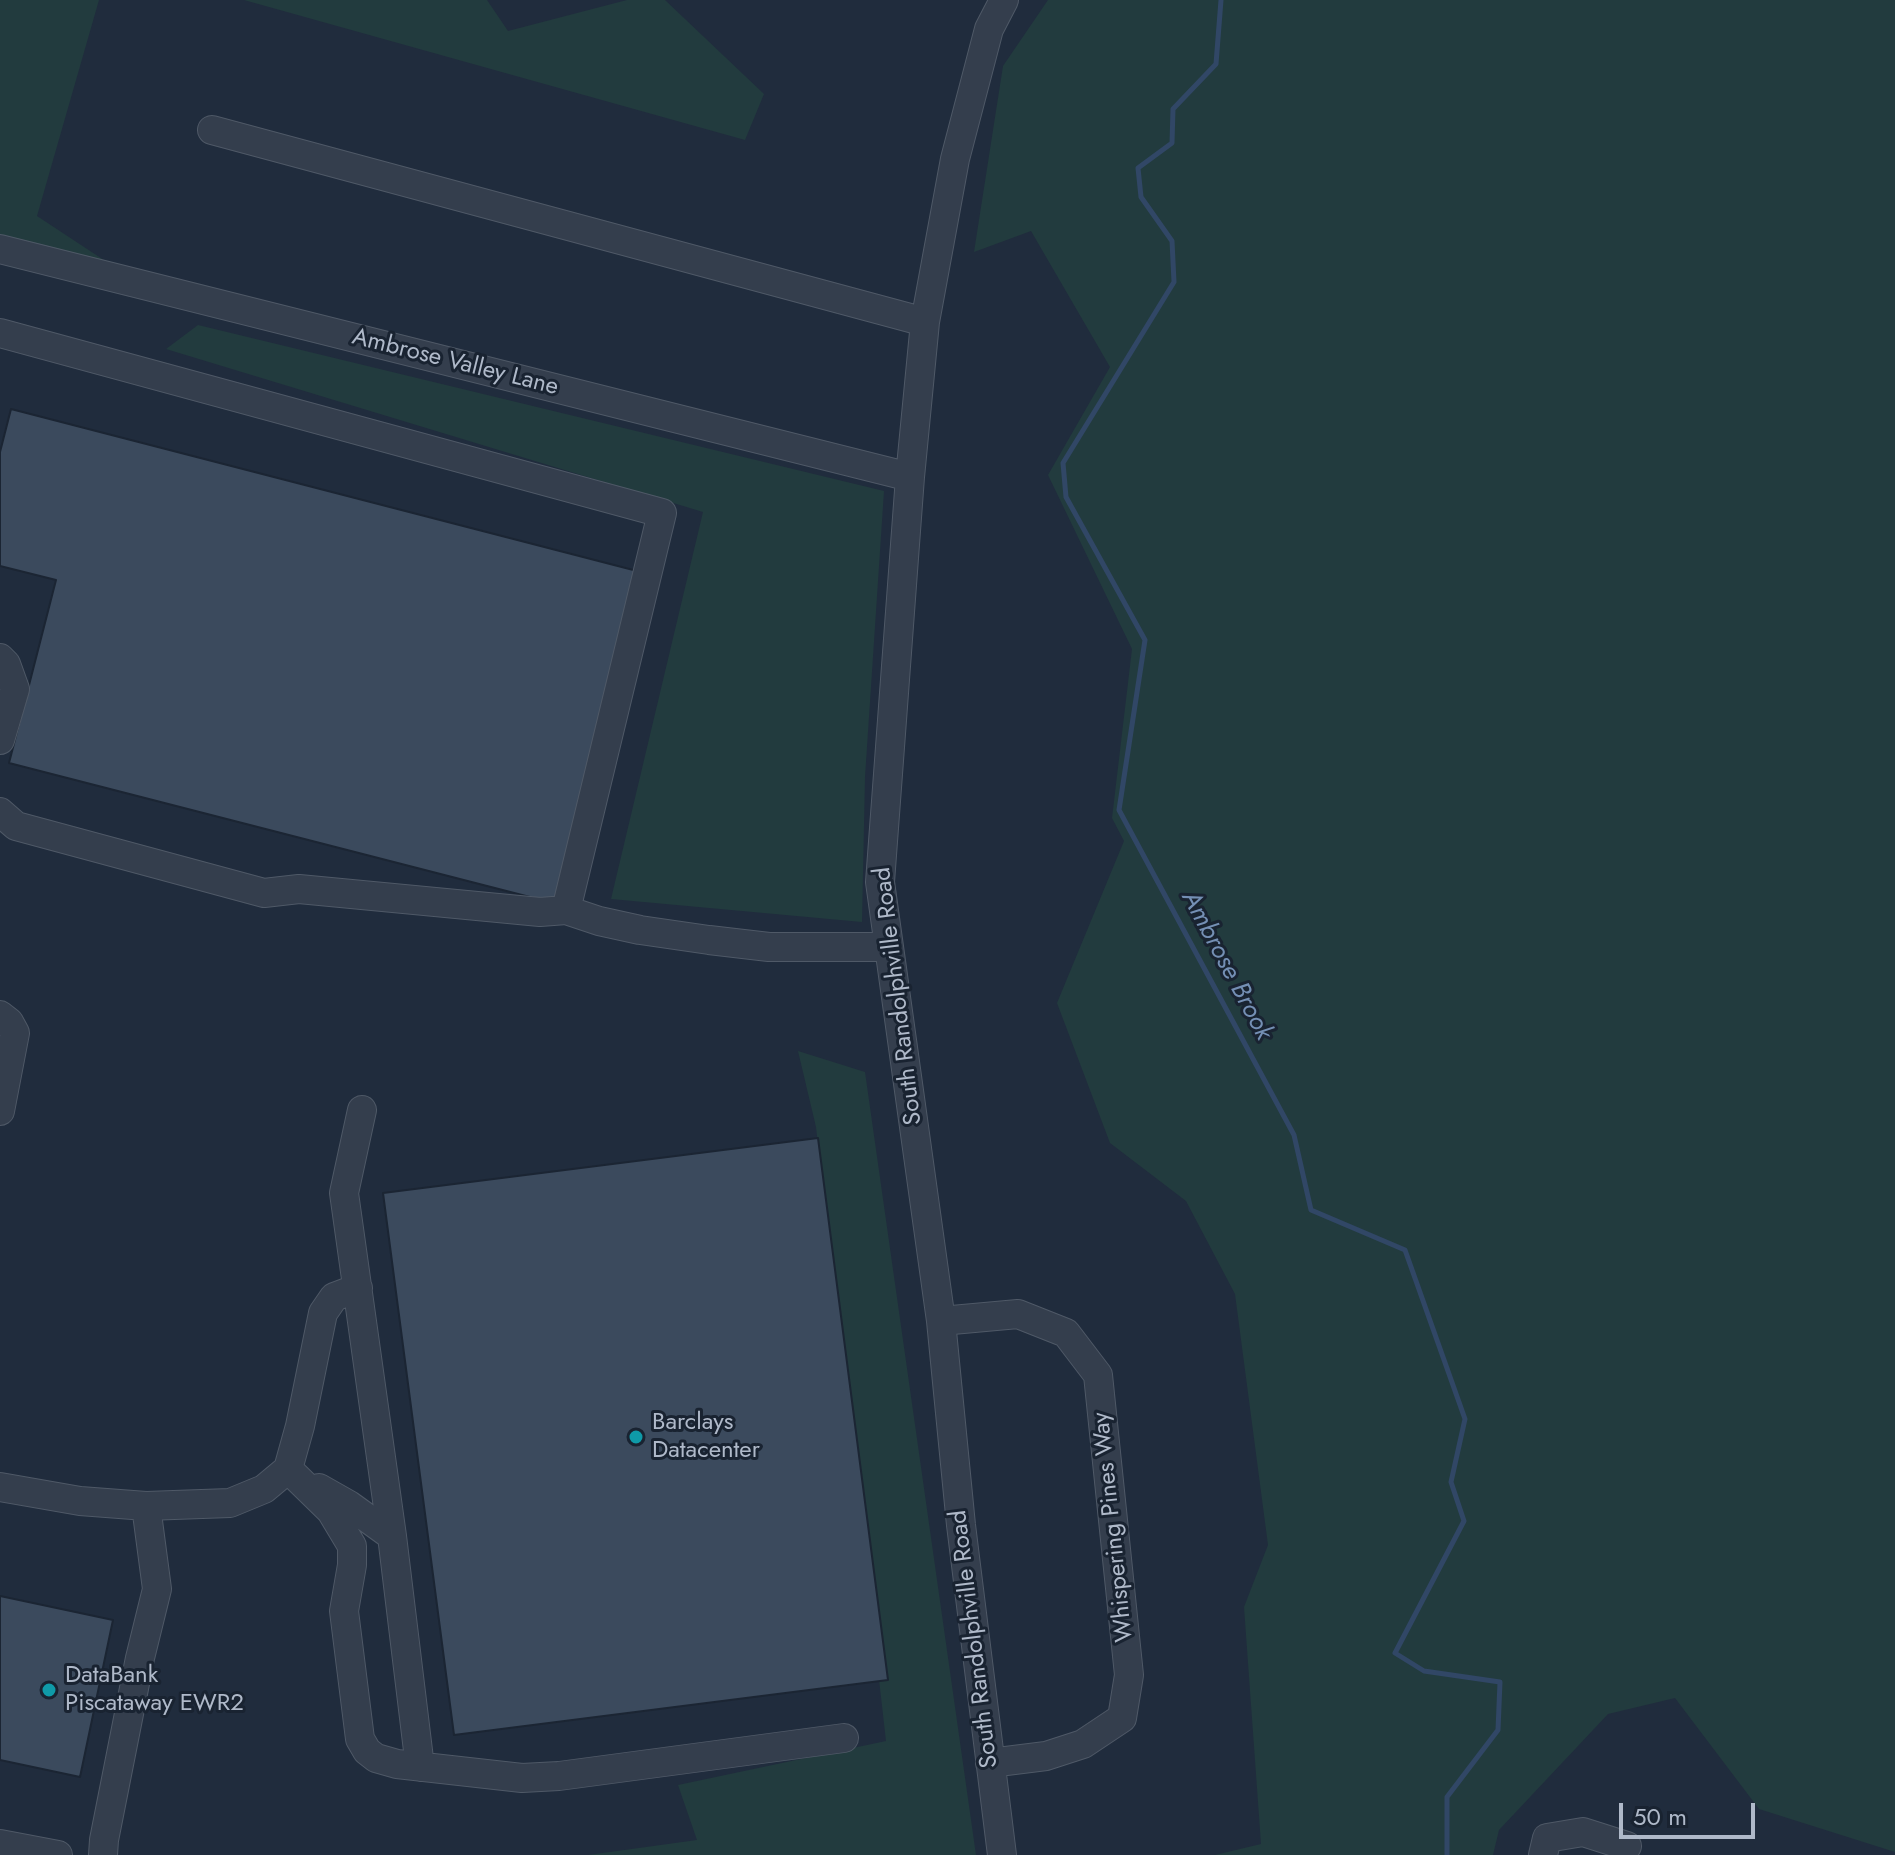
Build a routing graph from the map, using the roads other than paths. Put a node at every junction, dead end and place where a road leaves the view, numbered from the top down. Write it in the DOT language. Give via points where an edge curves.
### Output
graph roads {
  1 [pos="1004,0"];
  2 [pos="212,130"];
  3 [pos="0,249"];
  4 [pos="925,322"];
  5 [pos="0,333"];
  6 [pos="910,477"];
  7 [pos="0,658"];
  8 [pos="0,740"];
  9 [pos="0,812"];
  10 [pos="566,910"];
  11 [pos="889,947"];
  12 [pos="0,1015"];
  13 [pos="362,1110"];
  14 [pos="0,1111"];
  15 [pos="358,1288"];
  16 [pos="941,1321"];
  17 [pos="288,1469"];
  18 [pos="0,1487"];
  19 [pos="146,1506"];
  20 [pos="392,1536"];
  21 [pos="844,1738"];
  22 [pos="990,1763"];
  23 [pos="420,1767"];
  24 [pos="0,1844"];
  25 [pos="1627,1846"];
  26 [pos="58,1855"];
  27 [pos="103,1855"];
  28 [pos="1002,1855"];
  29 [pos="1543,1855"];
  1 -- 4 [label="street, South Randolphville Road" via="989,29 955,159"];
  2 -- 4 [label="street"];
  3 -- 6 [label="street, Ambrose Valley Lane"];
  4 -- 6 [label="street, South Randolphville Road"];
  5 -- 10 [label="street" via="662,513"];
  6 -- 11 [label="street, South Randolphville Road" via="880,882"];
  7 -- 8 [label="street" via="15,689"];
  9 -- 10 [label="street" via="16,826 264,893 299,889 540,912"];
  10 -- 11 [label="street" via="640,930 769,947"];
  11 -- 16 [label="street, South Randolphville Road"];
  12 -- 14 [label="street" via="15,1033"];
  13 -- 15 [label="street" via="344,1193"];
  15 -- 17 [label="street" via="334,1297 323,1313"];
  15 -- 20 [label="street"];
  16 -- 22 [label="street, South Randolphville Road"];
  16 -- 22 [label="street, Whispering Pines Way" via="1018,1314 1066,1333 1098,1375 1129,1675 1122,1718 1083,1744 1046,1756"];
  17 -- 19 [label="street" via="264,1489 230,1503"];
  17 -- 20 [label="street"];
  17 -- 23 [label="street" via="331,1511 352,1546 344,1611 360,1739 376,1758"];
  18 -- 19 [label="street"];
  19 -- 27 [label="street" via="157,1589"];
  20 -- 23 [label="street"];
  21 -- 23 [label="street" via="559,1776 522,1778"];
  22 -- 28 [label="street, South Randolphville Road"];
  24 -- 26 [label="street"];
  25 -- 29 [label="street" via="1583,1832 1547,1838"];
}
